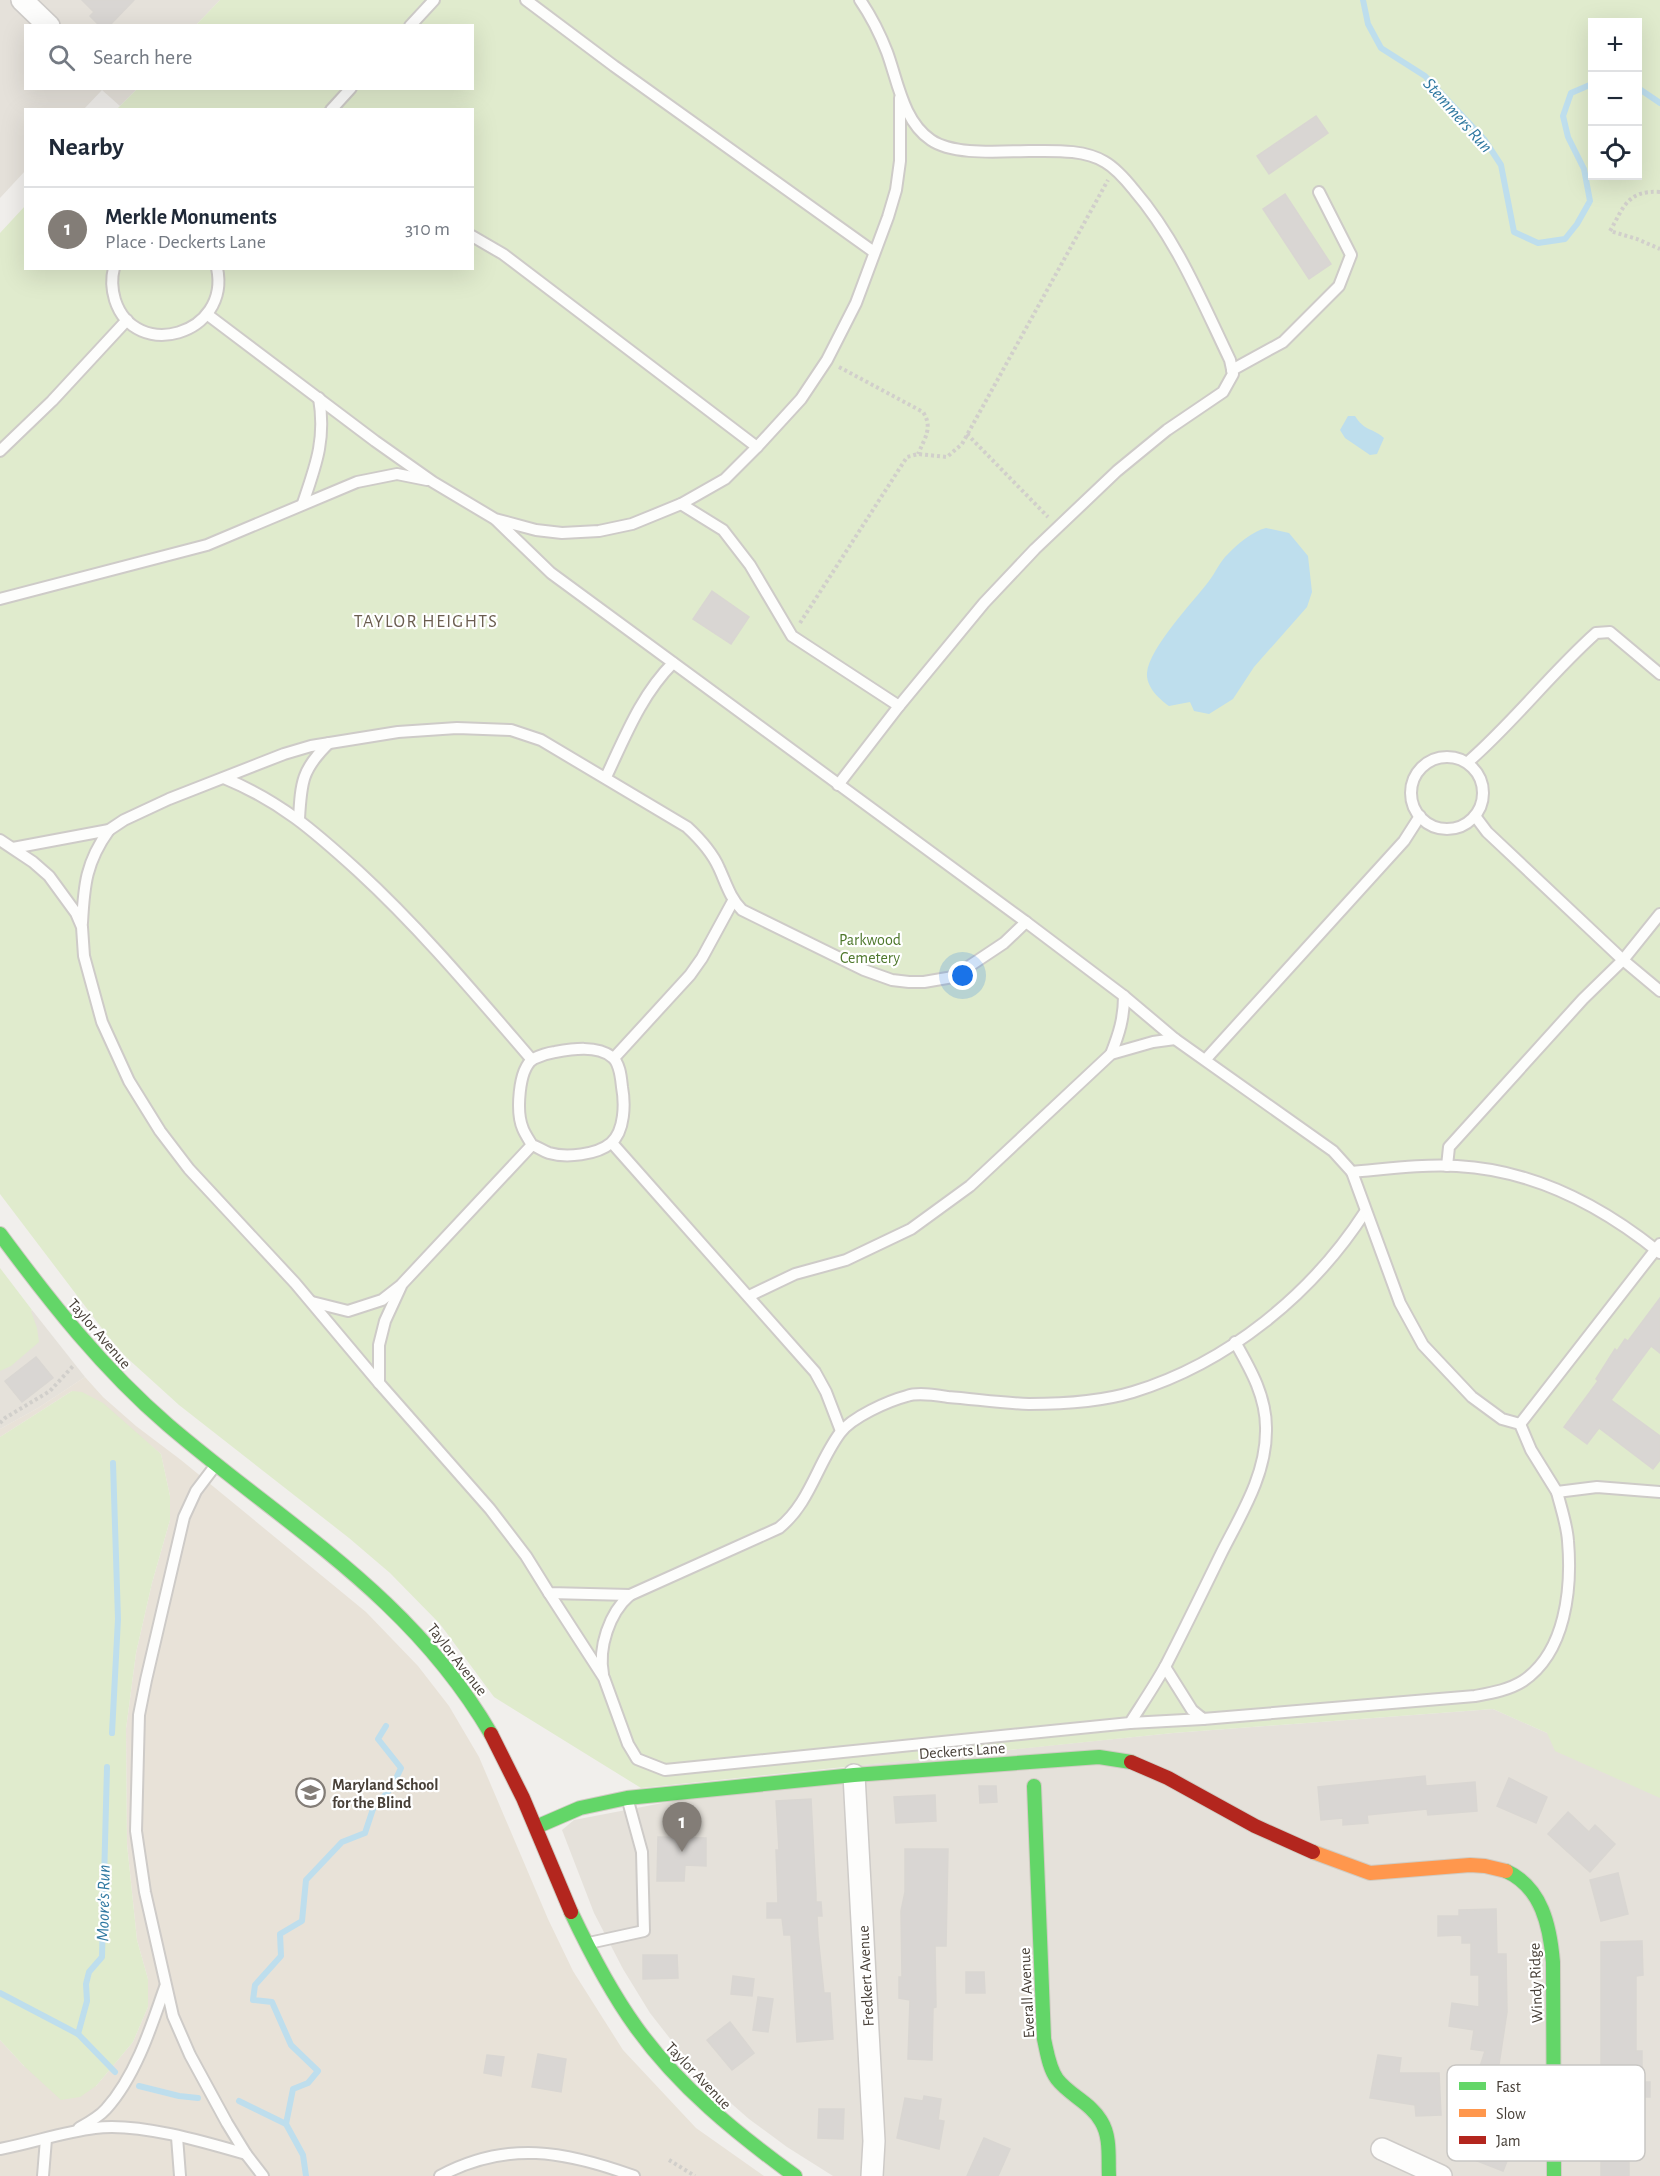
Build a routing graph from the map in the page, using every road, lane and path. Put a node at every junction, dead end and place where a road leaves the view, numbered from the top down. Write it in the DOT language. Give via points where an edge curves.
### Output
graph roads {
  1 [pos="22,0"];
  2 [pos="434,0"];
  3 [pos="526,0"];
  4 [pos="860,0"];
  5 [pos="48,24"];
  6 [pos="412,24"];
  7 [pos="349,90"];
  8 [pos="900,92"];
  9 [pos="333,108"];
  10 [pos="1114,169"];
  11 [pos="1319,192"];
  12 [pos="1660,192"];
  13 [pos="474,237"];
  14 [pos="1660,249"];
  15 [pos="874,252"];
  16 [pos="114,270"];
  17 [pos="217,270"];
  18 [pos="208,315"];
  19 [pos="127,320"];
  20 [pos="827,360"];
  21 [pos="1232,370"];
  22 [pos="319,398"];
  23 [pos="967,434"];
  24 [pos="757,447"];
  25 [pos="0,451"];
  26 [pos="918,454"];
  27 [pos="433,482"];
  28 [pos="303,503"];
  29 [pos="681,504"];
  30 [pos="495,519"];
  31 [pos="1058,526"];
  32 [pos="0,599"];
  33 [pos="792,636"];
  34 [pos="673,663"];
  35 [pos="1660,674"];
  36 [pos="899,706"];
  37 [pos="329,743"];
  38 [pos="1468,762"];
  39 [pos="606,777"];
  40 [pos="224,778"];
  41 [pos="838,784"];
  42 [pos="1420,816"];
  43 [pos="1475,816"];
  44 [pos="299,819"];
  45 [pos="110,830"];
  46 [pos="0,840"];
  47 [pos="13,848"];
  48 [pos="733,901"];
  49 [pos="1660,914"];
  50 [pos="1026,922"];
  51 [pos="82,927"];
  52 [pos="1623,960"];
  53 [pos="1660,991"];
  54 [pos="1124,996"];
  55 [pos="1175,1039"];
  56 [pos="1111,1054"];
  57 [pos="614,1058"];
  58 [pos="1206,1059"];
  59 [pos="532,1060"];
  60 [pos="612,1143"];
  61 [pos="532,1145"];
  62 [pos="1447,1166"];
  63 [pos="1352,1172"];
  64 [pos="1365,1212"];
  65 [pos="0,1234"];
  66 [pos="1658,1249"];
  67 [pos="402,1284"];
  68 [pos="749,1296"];
  69 [pos="312,1302"];
  70 [pos="1235,1342"];
  71 [pos="90,1348"];
  72 [pos="379,1383"];
  73 [pos="0,1423"];
  74 [pos="1520,1424"];
  75 [pos="841,1431"];
  76 [pos="216,1465"];
  77 [pos="1557,1492"];
  78 [pos="1660,1492"];
  79 [pos="549,1593"];
  80 [pos="630,1595"];
  81 [pos="1165,1667"];
  82 [pos="604,1678"];
  83 [pos="1203,1719"];
  84 [pos="1130,1723"];
  85 [pos="854,1775"];
  86 [pos="1034,1786"];
  87 [pos="627,1798"];
  88 [pos="536,1827"];
  89 [pos="1370,1873"];
  90 [pos="585,1943"];
  91 [pos="165,1987"];
  92 [pos="1553,2065"];
  93 [pos="74,2132"];
  94 [pos="177,2137"];
  95 [pos="46,2139"];
  96 [pos="0,2149"];
  97 [pos="1382,2149"];
  98 [pos="246,2154"];
  99 [pos="669,2160"];
  100 [pos="1554,2161"];
  101 [pos="255,2166"];
  102 [pos="43,2176"];
  103 [pos="180,2176"];
  104 [pos="247,2176"];
  105 [pos="264,2176"];
  106 [pos="440,2176"];
  107 [pos="634,2176"];
  108 [pos="695,2176"];
  109 [pos="795,2176"];
  110 [pos="872,2176"];
  111 [pos="1109,2176"];
  112 [pos="1441,2176"];
  113 [pos="1554,2176"];
  1 -- 5 [label="street"];
  2 -- 6 [label="lane"];
  3 -- 15 [label="lane"];
  4 -- 8 [label="lane" via="887,51"];
  7 -- 9 [label="lane"];
  8 -- 10 [label="lane" via="911,120 932,141 943,146 990,152 1087,155"];
  8 -- 15 [label="lane" via="899,170 888,217"];
  10 -- 21 [label="lane" via="1144,201 1168,236"];
  10 -- 23 [label="path"];
  11 -- 21 [label="lane" via="1351,255 1339,286 1283,342"];
  12 -- 14 [label="path" via="1647,191 1630,198 1610,231"];
  13 -- 24 [label="lane" via="503,254"];
  15 -- 20 [label="lane"];
  16 -- 19 [label="lane" via="112,290"];
  17 -- 18 [label="lane" via="218,291"];
  18 -- 19 [label="lane" via="184,333 168,335 139,329"];
  18 -- 22 [label="lane"];
  19 -- 25 [label="lane"];
  20 -- 24 [label="lane" via="801,399"];
  20 -- 26 [label="path" via="923,412 930,428"];
  21 -- 31 [label="lane" via="1223,392 1167,430"];
  22 -- 27 [label="lane"];
  22 -- 28 [label="lane" via="319,454"];
  23 -- 26 [label="path" via="947,457"];
  23 -- 31 [label="path"];
  24 -- 29 [label="lane" via="724,480"];
  26 -- 33 [label="path" via="907,457"];
  27 -- 28 [label="lane" via="397,474 357,482"];
  27 -- 30 [label="lane"];
  28 -- 32 [label="lane" via="207,545"];
  29 -- 30 [label="lane" via="632,524 599,531 536,530"];
  29 -- 33 [label="lane" via="723,530"];
  30 -- 34 [label="lane" via="551,573"];
  31 -- 36 [label="lane" via="984,603"];
  33 -- 36 [label="lane"];
  34 -- 39 [label="lane" via="641,703"];
  34 -- 41 [label="lane"];
  35 -- 38 [label="lane" via="1610,632 1596,633"];
  36 -- 41 [label="lane"];
  37 -- 39 [label="lane" via="410,731 511,730 541,740"];
  37 -- 40 [label="lane" via="284,754"];
  37 -- 44 [label="lane" via="306,770"];
  38 -- 42 [label="lane" via="1448,756 1428,761 1414,777 1411,798"];
  38 -- 43 [label="lane" via="1481,778 1483,798"];
  39 -- 48 [label="lane" via="687,827 701,840 719,867"];
  40 -- 44 [label="lane"];
  40 -- 45 [label="lane" via="124,820"];
  41 -- 50 [label="lane"];
  42 -- 43 [label="lane" via="1447,829"];
  42 -- 58 [label="lane" via="1404,841"];
  43 -- 52 [label="lane" via="1487,832"];
  44 -- 59 [label="lane" via="387,898"];
  45 -- 47 [label="lane"];
  45 -- 51 [label="lane" via="96,848 90,866 84,887"];
  46 -- 47 [label="lane"];
  47 -- 51 [label="lane" via="49,876"];
  48 -- 50 [label="lane" via="742,910 892,981 924,982 953,977 1004,943"];
  48 -- 57 [label="lane" via="690,975"];
  49 -- 52 [label="lane"];
  50 -- 54 [label="lane"];
  51 -- 69 [label="lane" via="84,957 102,1022 135,1091 189,1169"];
  52 -- 53 [label="lane"];
  52 -- 62 [label="lane" via="1449,1147"];
  54 -- 55 [label="lane"];
  54 -- 56 [label="lane" via="1121,1029"];
  55 -- 56 [label="lane"];
  55 -- 58 [label="lane"];
  56 -- 68 [label="lane" via="970,1186 911,1229 846,1260 795,1275"];
  57 -- 59 [label="lane" via="601,1051 570,1050"];
  57 -- 60 [label="lane" via="624,1102"];
  58 -- 63 [label="lane" via="1333,1151"];
  59 -- 61 [label="lane" via="519,1099 523,1128"];
  60 -- 61 [label="lane" via="597,1151 558,1154"];
  60 -- 68 [label="lane"];
  61 -- 67 [label="lane"];
  62 -- 63 [label="lane"];
  62 -- 66 [label="lane" via="1501,1172 1546,1184 1580,1200"];
  63 -- 64 [label="lane"];
  64 -- 70 [label="lane" via="1320,1272 1263,1323"];
  64 -- 74 [label="lane" via="1400,1303 1423,1345 1472,1397 1502,1419"];
  65 -- 71 [label="street, Taylor Avenue"];
  66 -- 74 [label="lane"];
  67 -- 69 [label="lane" via="381,1300 348,1311"];
  67 -- 72 [label="lane" via="379,1345"];
  68 -- 75 [label="lane" via="815,1372"];
  69 -- 72 [label="lane"];
  70 -- 75 [label="lane" via="1195,1367 1131,1393 1066,1403 1027,1404 909,1395 860,1417"];
  70 -- 81 [label="lane" via="1263,1401 1267,1433 1264,1452 1252,1492"];
  71 -- 73 [label="path" via="50,1391"];
  71 -- 76 [label="street, Taylor Avenue" via="141,1402"];
  72 -- 79 [label="lane" via="490,1509"];
  74 -- 77 [label="lane"];
  75 -- 80 [label="lane" via="805,1499 779,1528"];
  76 -- 88 [label="street, Taylor Avenue" via="353,1571 428,1644 486,1722"];
  76 -- 91 [label="lane" via="196,1491 184,1517 140,1715 136,1831 144,1892"];
  77 -- 78 [label="lane" via="1597,1487"];
  77 -- 83 [label="lane" via="1568,1539 1569,1577 1563,1620 1546,1657 1523,1680 1501,1691 1475,1696"];
  79 -- 80 [label="lane"];
  79 -- 82 [label="lane"];
  80 -- 82 [label="lane" via="615,1612 604,1644"];
  81 -- 83 [label="lane" via="1191,1710"];
  81 -- 84 [label="lane"];
  82 -- 84 [label="lane" via="637,1759 665,1770"];
  83 -- 84 [label="lane"];
  85 -- 87 [label="street, Deckerts Lane"];
  85 -- 89 [label="street, Deckerts Lane" via="1117,1758 1153,1770 1290,1844"];
  85 -- 110 [label="street, Fredkert Avenue" via="874,2142"];
  86 -- 111 [label="street, Everall Avenue" via="1047,2054 1056,2077 1098,2116 1105,2128"];
  87 -- 88 [label="street, Deckerts Lane" via="580,1808"];
  87 -- 90 [label="lane" via="642,1852 644,1931"];
  88 -- 90 [label="street, Taylor Avenue"];
  89 -- 92 [label="street, Windy Ridge" via="1492,1866 1521,1880 1540,1902 1552,1946"];
  90 -- 109 [label="street, Taylor Avenue" via="628,2018 674,2076 733,2131"];
  91 -- 93 [label="lane" via="141,2053 121,2087 105,2111"];
  91 -- 98 [label="lane" via="190,2055"];
  93 -- 94 [label="lane" via="97,2127"];
  93 -- 95 [label="lane"];
  94 -- 98 [label="lane"];
  94 -- 103 [label="lane"];
  95 -- 96 [label="lane"];
  95 -- 102 [label="lane"];
  97 -- 112 [label="street"];
  98 -- 101 [label="lane"];
  99 -- 108 [label="path"];
  100 -- 113 [label="street, Windy Ridge"];
  101 -- 104 [label="lane"];
  101 -- 105 [label="lane"];
  106 -- 107 [label="lane" via="475,2160 531,2152 562,2156"];
}
